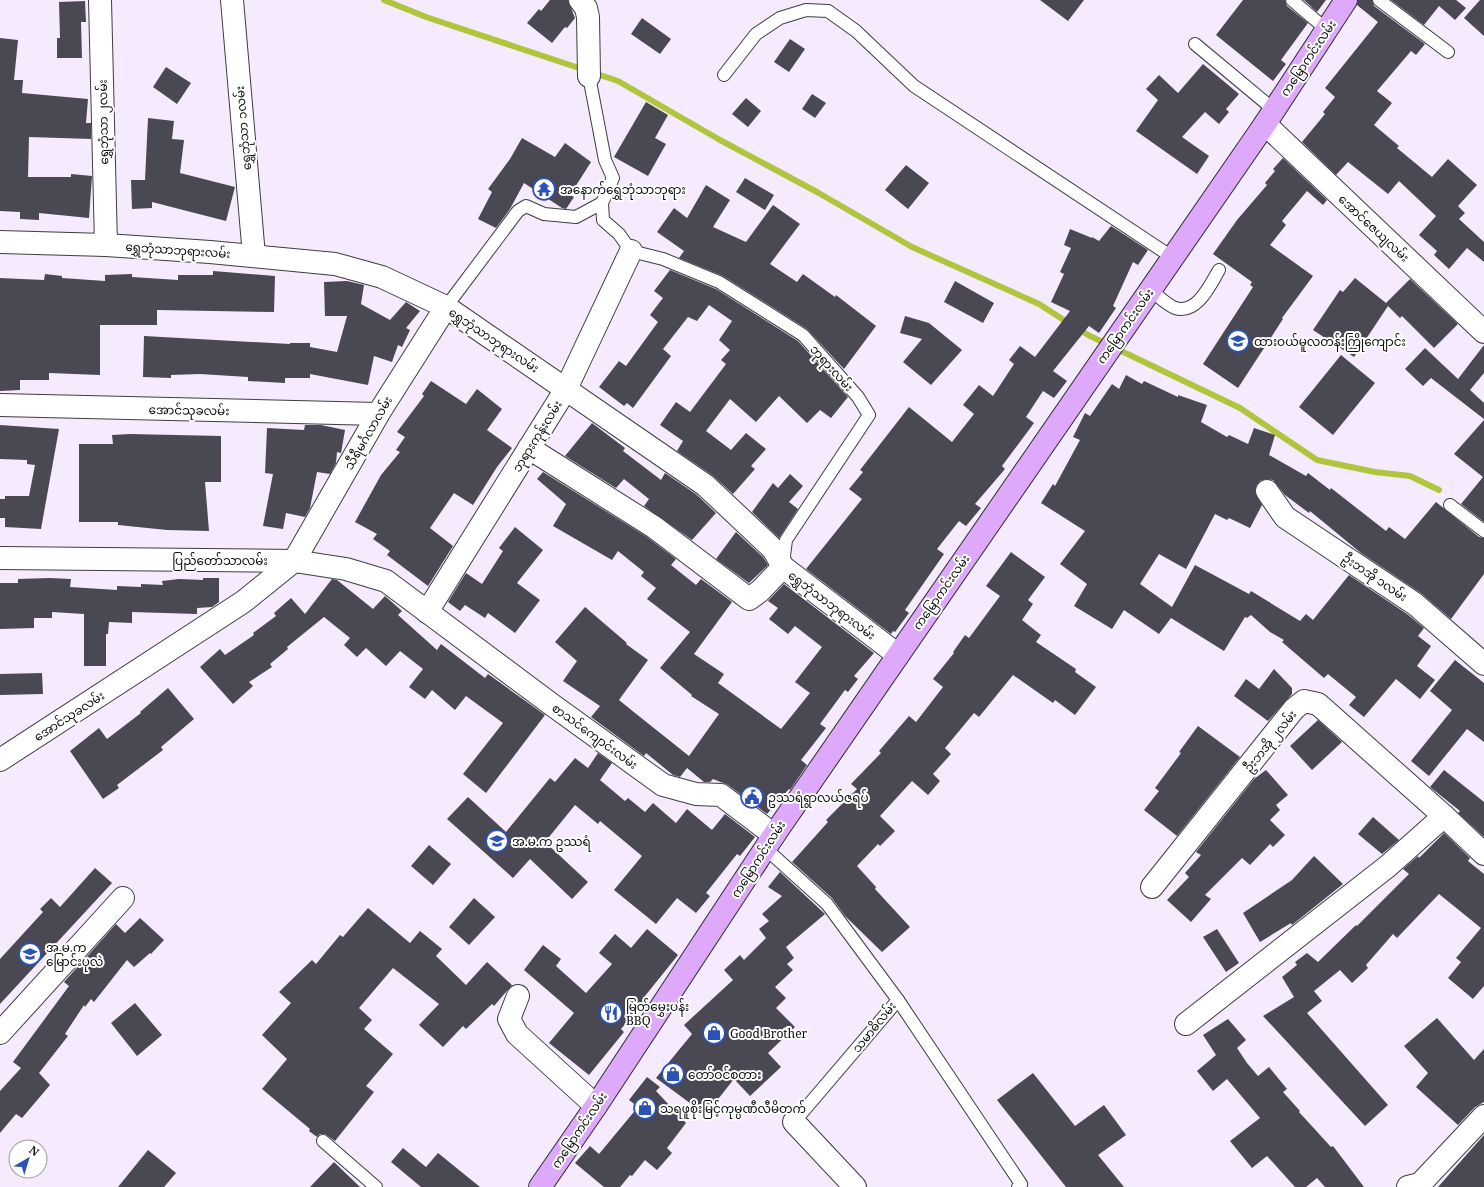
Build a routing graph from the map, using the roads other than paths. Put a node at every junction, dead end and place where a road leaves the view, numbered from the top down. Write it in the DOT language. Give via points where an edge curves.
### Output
graph roads {
  1 [pos="100,0"];
  2 [pos="232,0"];
  3 [pos="580,0"];
  4 [pos="1292,0"];
  5 [pos="1346,0"];
  6 [pos="1379,0"];
  7 [pos="1327,30"];
  8 [pos="1195,44"];
  9 [pos="1448,52"];
  10 [pos="724,75"];
  11 [pos="589,76"];
  12 [pos="1269,117"];
  13 [pos="602,203"];
  14 [pos="0,242"];
  15 [pos="106,245"];
  16 [pos="631,251"];
  17 [pos="254,256"];
  18 [pos="1172,258"];
  19 [pos="1219,270"];
  20 [pos="1150,290"];
  21 [pos="446,307"];
  22 [pos="1484,332"];
  23 [pos="566,389"];
  24 [pos="0,405"];
  25 [pos="378,414"];
  26 [pos="530,448"];
  27 [pos="1267,491"];
  28 [pos="1450,505"];
  29 [pos="1484,531"];
  30 [pos="0,558"];
  31 [pos="294,561"];
  32 [pos="783,567"];
  33 [pos="427,612"];
  34 [pos="898,654"];
  35 [pos="1484,664"];
  36 [pos="0,760"];
  37 [pos="1444,816"];
  38 [pos="769,841"];
  39 [pos="1484,854"];
  40 [pos="1152,887"];
  41 [pos="123,898"];
  42 [pos="518,996"];
  43 [pos="898,1000"];
  44 [pos="1186,1024"];
  45 [pos="0,1033"];
  46 [pos="596,1106"];
  47 [pos="1484,1116"];
  48 [pos="794,1122"];
  49 [pos="323,1141"];
  50 [pos="1417,1186"];
  51 [pos="376,1187"];
  52 [pos="540,1187"];
  53 [pos="855,1187"];
  54 [pos="1018,1187"];
  1 -- 15 [label="street, ရွှေဘုံသာ ၂လမ်း"];
  2 -- 17 [label="street, ရွှေဘုံသာ ၁လမ်း"];
  3 -- 11 [label="street" via="588,16"];
  4 -- 7 [label="lane"];
  5 -- 7 [label="main road, ကမြောကင်းလမ်း"];
  6 -- 9 [label="lane"];
  7 -- 12 [label="main road, ကမြောကင်းလမ်း"];
  8 -- 12 [label="lane"];
  10 -- 18 [label="lane" via="756,34 780,18 806,10 828,11 856,31 914,86"];
  11 -- 13 [label="lane" via="604,160 613,178"];
  12 -- 18 [label="main road, ကမြောကင်းလမ်း"];
  12 -- 22 [label="street, အောင်ဇေယျလမ်း"];
  13 -- 16 [label="lane" via="604,220 619,234"];
  13 -- 21 [label="lane" via="576,217 544,214 526,206 518,211"];
  14 -- 15 [label="street, ရွှေဘုံသာဘုရားလမ်း"];
  15 -- 17 [label="street, ရွှေဘုံသာဘုရားလမ်း"];
  16 -- 23 [label="street, ဘုရားကုန်းလမ်း"];
  16 -- 32 [label="lane, ဘုရားလမ်း" via="663,259 719,282 803,335 858,397 869,415 786,540"];
  17 -- 21 [label="street, ရွှေဘုံသာဘုရားလမ်း" via="335,264 382,277"];
  18 -- 20 [label="main road, ကမြောကင်းလမ်း"];
  19 -- 20 [label="lane" via="1202,297 1189,308 1176,308"];
  20 -- 34 [label="main road, ကမြောကင်းလမ်း"];
  21 -- 23 [label="street, ရွှေဘုံသာဘုရားလမ်း"];
  21 -- 25 [label="street, သီရီမင်္ဂလာလမ်း"];
  23 -- 26 [label="street, ဘုရားကုန်းလမ်း"];
  23 -- 32 [label="street, ရွှေဘုံသာဘုရားလမ်း" via="705,485 773,549"];
  24 -- 25 [label="street, အောင်သုခလမ်း"];
  25 -- 31 [label="street, သီရီမင်္ဂလာလမ်း"];
  26 -- 32 [label="street" via="654,527 749,599"];
  26 -- 33 [label="street, ဘုရားကုန်းလမ်း"];
  27 -- 35 [label="street, ဦးဘအို ၁လမ်း" via="1286,517 1415,604"];
  28 -- 29 [label="lane"];
  30 -- 31 [label="street, ပြည်တော်သာလမ်း"];
  31 -- 33 [label="street, ပြည်တော်သာလမ်း" via="346,569 386,581"];
  31 -- 36 [label="street, အောင်သုခလမ်း" via="243,602"];
  32 -- 34 [label="street, ရွှေဘုံသာဘုရားလမ်း"];
  33 -- 38 [label="street, စာသင်ကျောင်းလမ်း" via="662,785 696,794 722,795"];
  34 -- 38 [label="main road, ကမြောကင်းလမ်း"];
  37 -- 39 [label="street, ဦးဘအို ၂လမ်း"];
  37 -- 40 [label="street, ဦးဘအို ၂လမ်း" via="1318,704 1304,700 1294,709"];
  37 -- 44 [label="street" via="1388,866"];
  38 -- 43 [label="lane, သမာဓိလမ်း" via="827,904"];
  38 -- 46 [label="main road, ကမြောကင်းလမ်း"];
  41 -- 45 [label="street"];
  42 -- 46 [label="street" via="509,1019 516,1034"];
  43 -- 48 [label="lane, သမာဓိလမ်း"];
  43 -- 54 [label="lane" via="1021,1184"];
  46 -- 52 [label="main road, ကမြောကင်းလမ်း"];
  47 -- 50 [label="street"];
  48 -- 53 [label="street, သမာဓိလမ်း"];
  49 -- 51 [label="lane"];
}
